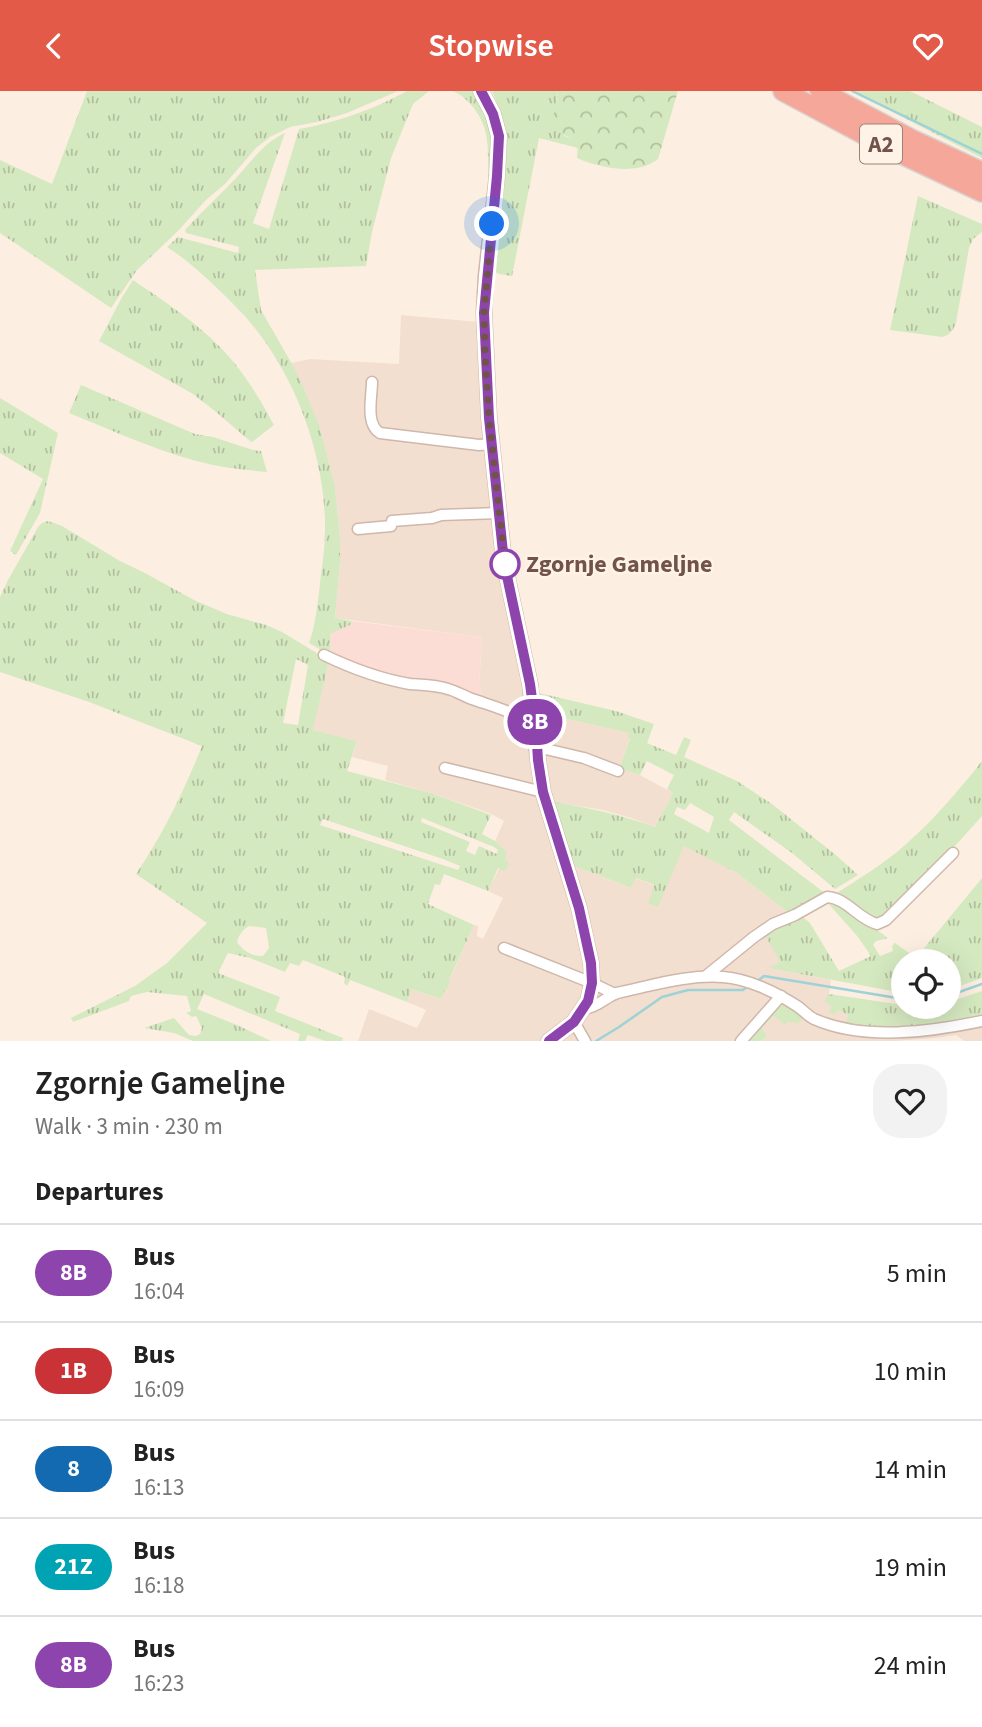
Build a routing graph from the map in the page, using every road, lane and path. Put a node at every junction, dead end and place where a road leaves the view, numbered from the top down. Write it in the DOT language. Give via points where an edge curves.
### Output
graph roads {
  1 [pos="481,91"];
  2 [pos="783,91"];
  3 [pos="820,91"];
  4 [pos="982,172"];
  5 [pos="982,192"];
  6 [pos="372,381"];
  7 [pos="492,444"];
  8 [pos="499,513"];
  9 [pos="358,529"];
  10 [pos="324,655"];
  11 [pos="536,728"];
  12 [pos="537,747"];
  13 [pos="445,768"];
  14 [pos="618,771"];
  15 [pos="543,792"];
  16 [pos="953,853"];
  17 [pos="505,948"];
  18 [pos="706,976"];
  19 [pos="592,983"];
  20 [pos="615,994"];
  21 [pos="781,996"];
  22 [pos="584,1009"];
  23 [pos="982,1021"];
  24 [pos="574,1022"];
  25 [pos="585,1040"];
  26 [pos="549,1041"];
  27 [pos="741,1041"];
  1 -- 7 [label="street" via="499,136 484,313"];
  2 -- 5 [label="highway, A2"];
  3 -- 4 [label="highway, A2"];
  6 -- 7 [label="street" via="375,431"];
  7 -- 8 [label="street"];
  8 -- 9 [label="street" via="441,515"];
  8 -- 11 [label="street"];
  10 -- 11 [label="street" via="378,676 448,689 502,708"];
  11 -- 12 [label="street"];
  12 -- 14 [label="street"];
  12 -- 15 [label="street"];
  13 -- 15 [label="street"];
  15 -- 19 [label="street" via="584,926"];
  16 -- 18 [label="street" via="886,920 871,923 827,897 764,930"];
  17 -- 19 [label="street"];
  18 -- 20 [label="street"];
  18 -- 21 [label="street" via="742,981"];
  19 -- 20 [label="street"];
  19 -- 22 [label="street"];
  20 -- 22 [label="street"];
  21 -- 23 [label="street" via="812,1018 847,1032 893,1034"];
  21 -- 27 [label="street"];
  22 -- 24 [label="street"];
  24 -- 25 [label="street"];
  24 -- 26 [label="street"];
}
